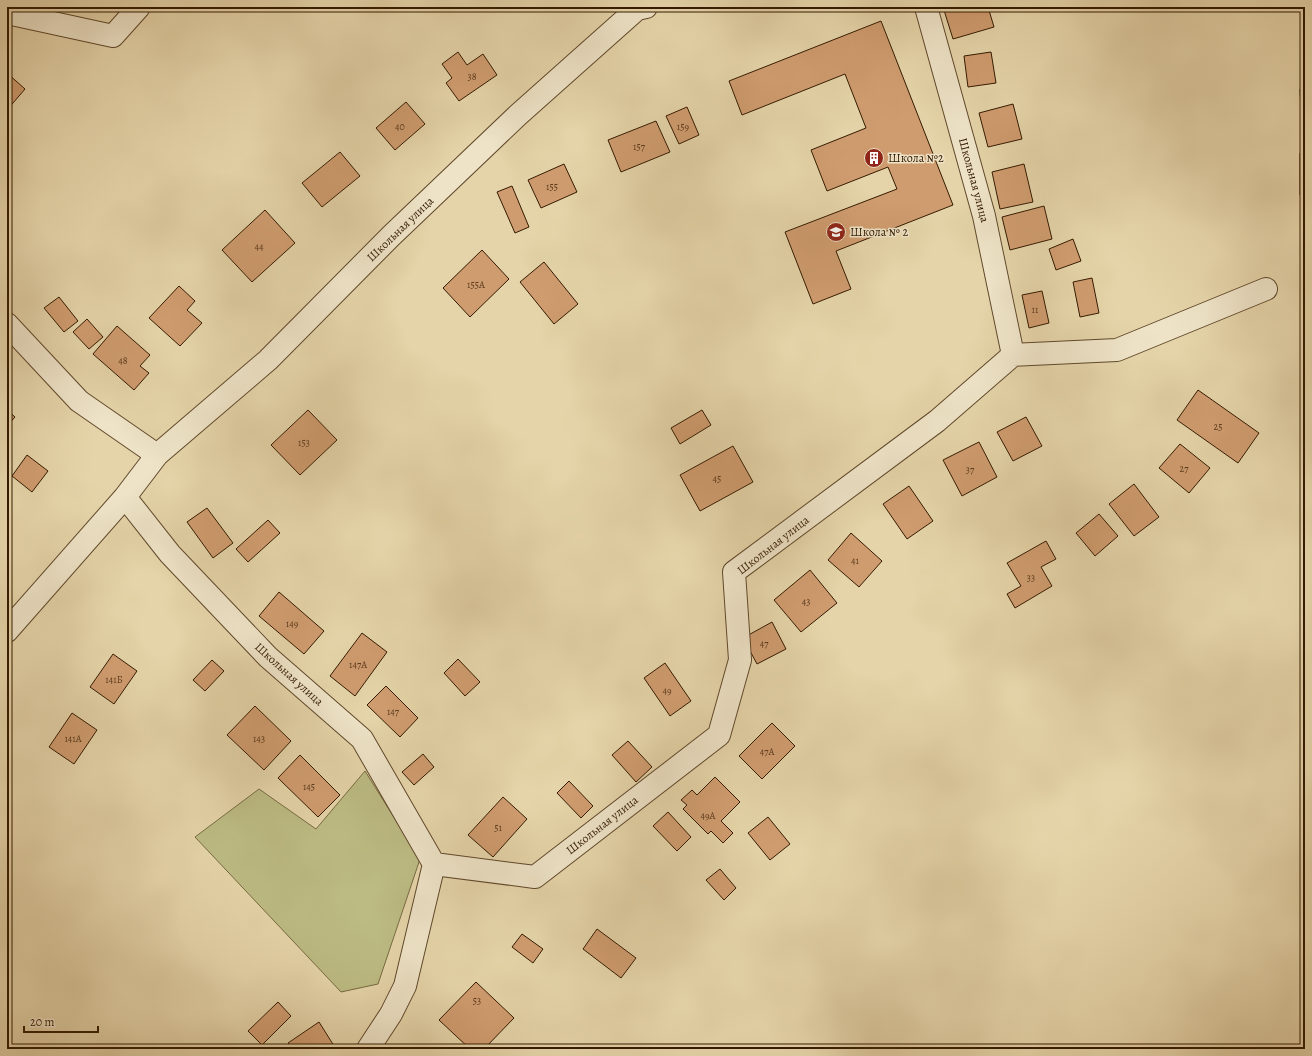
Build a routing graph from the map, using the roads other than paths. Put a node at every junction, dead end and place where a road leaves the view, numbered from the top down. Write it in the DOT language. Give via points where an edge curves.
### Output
graph roads {
  1 [pos="139,7"];
  2 [pos="646,7"];
  3 [pos="926,7"];
  4 [pos="7,13"];
  5 [pos="1266,289"];
  6 [pos="7,324"];
  7 [pos="1013,355"];
  8 [pos="157,455"];
  9 [pos="124,497"];
  10 [pos="7,631"];
  11 [pos="434,864"];
  12 [pos="368,1049"];
  1 -- 4 [label="street" via="113,36"];
  2 -- 8 [label="street, Школьная улица" via="637,9 518,115 391,236 268,360"];
  3 -- 7 [label="street, Школьная улица" via="984,216"];
  5 -- 7 [label="street" via="1117,350"];
  6 -- 8 [label="street" via="79,402"];
  7 -- 11 [label="street, Школьная улица" via="937,421 734,572 740,660 719,735 535,877"];
  8 -- 9 [label="street, Школьная улица"];
  9 -- 10 [label="street, Школьная улица"];
  9 -- 11 [label="street, Школьная улица" via="170,554 268,657 362,739"];
  11 -- 12 [label="street" via="405,986 391,1014"];
}
